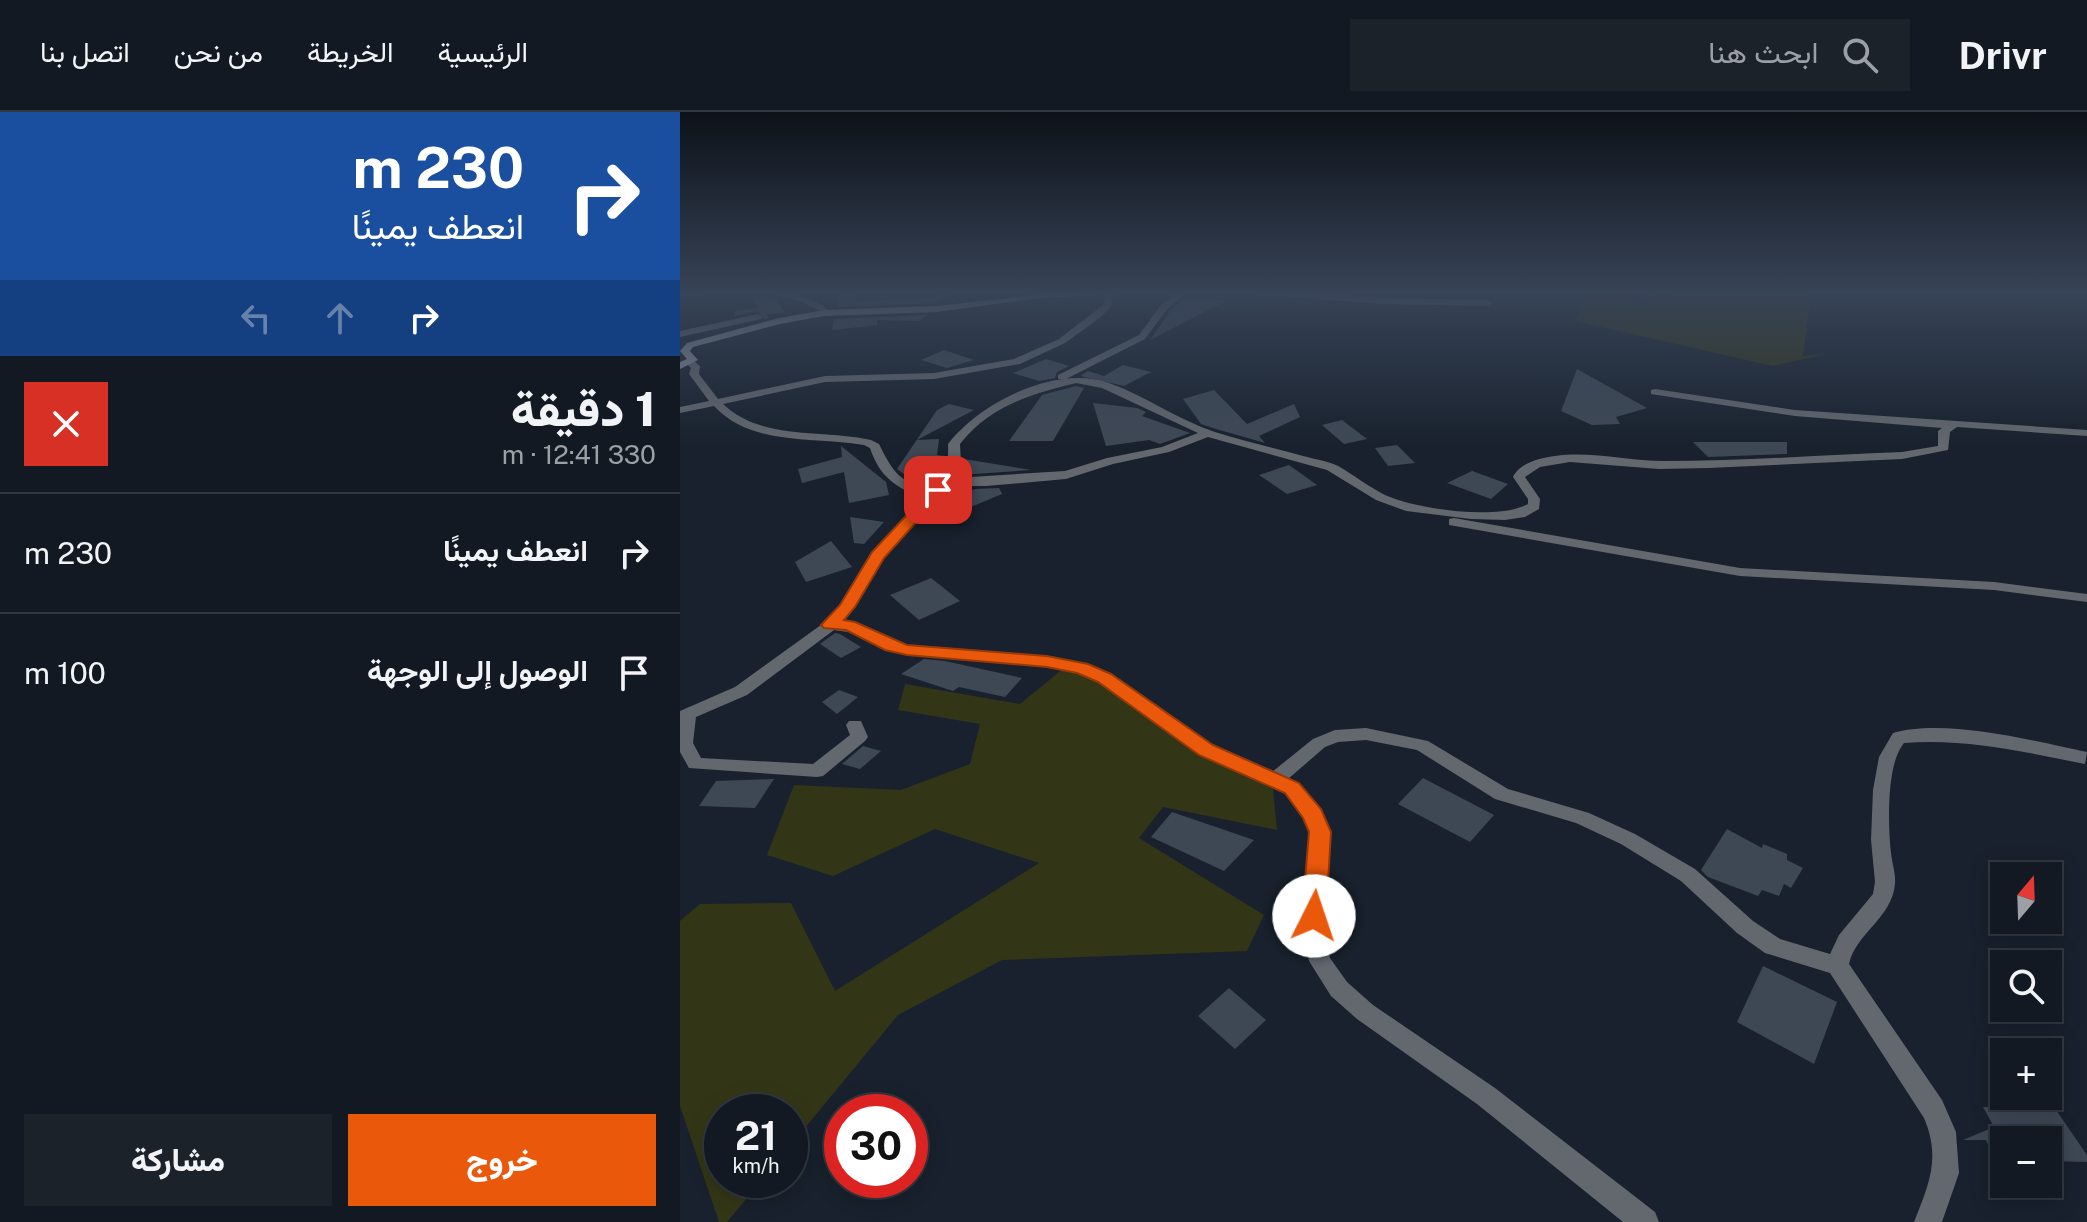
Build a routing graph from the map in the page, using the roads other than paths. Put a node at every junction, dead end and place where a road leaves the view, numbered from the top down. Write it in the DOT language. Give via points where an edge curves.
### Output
graph roads {
  1 [pos="696,343"];
  2 [pos="1058,343"];
  3 [pos="1134,343"];
  4 [pos="685,364"];
  5 [pos="680,373"];
  6 [pos="694,374"];
  7 [pos="1028,392"];
  8 [pos="1655,392"];
  9 [pos="715,402"];
  10 [pos="680,410"];
  11 [pos="1952,425"];
  12 [pos="1207,433"];
  13 [pos="2087,433"];
  14 [pos="947,482"];
  15 [pos="930,497"];
  16 [pos="1436,512"];
  17 [pos="2087,598"];
  18 [pos="830,625"];
  19 [pos="684,716"];
  20 [pos="855,725"];
  21 [pos="2085,758"];
  22 [pos="1275,779"];
  23 [pos="1838,966"];
  24 [pos="1645,1222"];
  25 [pos="1928,1222"];
  1 -- 4 [label="street" via="685,351 692,356"];
  2 -- 9 [label="street" via="1017,362 934,376 825,379"];
  3 -- 7 [label="street"];
  4 -- 6 [label="street" via="696,368"];
  5 -- 6 [label="street"];
  6 -- 9 [label="street"];
  7 -- 12 [label="street" via="1092,381"];
  7 -- 14 [label="street" via="969,425 954,444 955,463"];
  8 -- 11 [label="street" via="1795,413"];
  9 -- 10 [label="street"];
  9 -- 15 [label="street" via="753,427 867,442 900,484"];
  11 -- 13 [label="street"];
  11 -- 16 [label="street" via="1944,431 1944,448 1909,453 1750,464 1544,462 1519,477 1534,499 1528,511 1505,516"];
  12 -- 14 [label="street" via="1165,450 1066,475"];
  12 -- 16 [label="street" via="1313,460 1395,504"];
  14 -- 15 [label="street"];
  15 -- 18 [label="street" via="877,555 847,607"];
  16 -- 17 [label="street" via="1481,528 1740,572 1994,586"];
  18 -- 19 [label="street" via="750,685"];
  18 -- 22 [label="street" via="849,625 907,650 1082,668 1206,750"];
  19 -- 20 [label="street" via="684,743 695,764 817,771 859,737"];
  21 -- 23 [label="street" via="1992,741 1912,736 1894,741 1881,804 1883,892 1841,946"];
  22 -- 23 [label="street" via="1335,736 1366,734 1422,745 1502,794 1582,818 1628,839 1688,875 1773,946"];
  22 -- 24 [label="street" via="1301,798 1320,832 1315,938 1320,961 1339,989"];
  23 -- 25 [label="street" via="1943,1132 1946,1173"];
}
